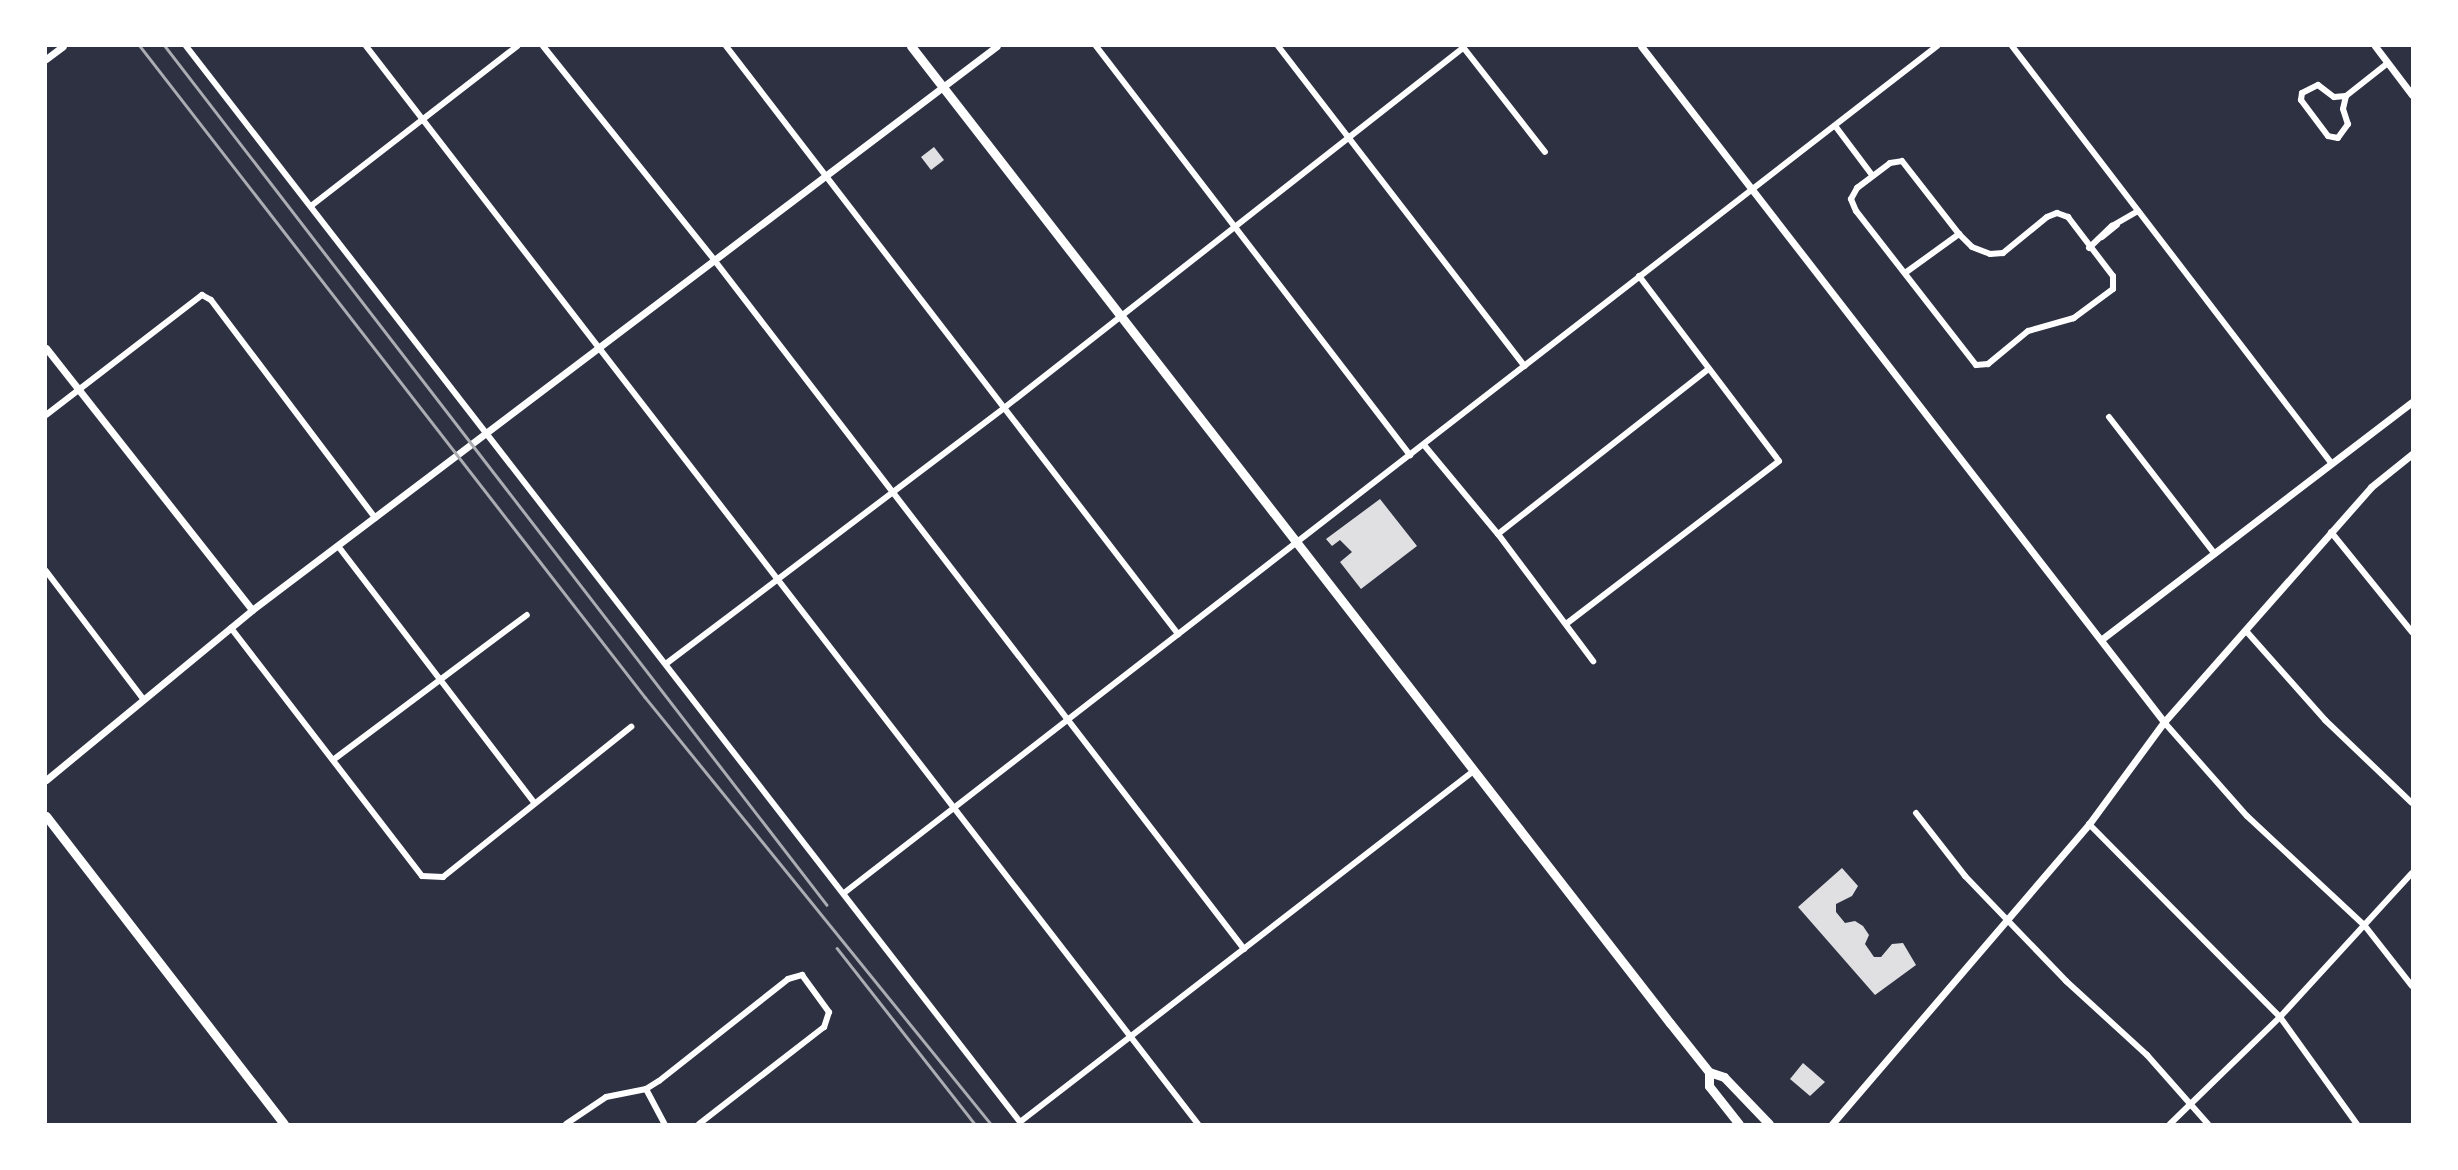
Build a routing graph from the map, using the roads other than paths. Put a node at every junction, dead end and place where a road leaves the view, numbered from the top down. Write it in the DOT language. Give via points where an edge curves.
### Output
graph roads {
  1 [pos="63,46"];
  2 [pos="186,46"];
  3 [pos="366,46"];
  4 [pos="517,46"];
  5 [pos="543,46"];
  6 [pos="726,46"];
  7 [pos="911,46"];
  8 [pos="997,46"];
  9 [pos="1096,46"];
  10 [pos="1278,46"];
  11 [pos="1641,46"];
  12 [pos="1937,46"];
  13 [pos="2012,46"];
  14 [pos="2375,46"];
  15 [pos="1462,47"];
  16 [pos="46,59"];
  17 [pos="2388,63"];
  18 [pos="942,86"];
  19 [pos="2413,95"];
  20 [pos="2346,96"];
  21 [pos="423,118"];
  22 [pos="1836,127"];
  23 [pos="1348,138"];
  24 [pos="1545,152"];
  25 [pos="826,175"];
  26 [pos="1872,175"];
  27 [pos="1751,189"];
  28 [pos="311,206"];
  29 [pos="2138,211"];
  30 [pos="1234,228"];
  31 [pos="1959,234"];
  32 [pos="2089,248"];
  33 [pos="715,261"];
  34 [pos="1905,273"];
  35 [pos="1639,276"];
  36 [pos="1121,314"];
  37 [pos="46,348"];
  38 [pos="601,350"];
  39 [pos="1524,366"];
  40 [pos="1707,370"];
  41 [pos="78,391"];
  42 [pos="2413,402"];
  43 [pos="1004,408"];
  44 [pos="46,415"];
  45 [pos="2109,417"];
  46 [pos="488,432"];
  47 [pos="1424,445"];
  48 [pos="2413,454"];
  49 [pos="1410,455"];
  50 [pos="2332,464"];
  51 [pos="890,490"];
  52 [pos="375,518"];
  53 [pos="2331,533"];
  54 [pos="1498,534"];
  55 [pos="1296,542"];
  56 [pos="338,545"];
  57 [pos="2215,554"];
  58 [pos="46,571"];
  59 [pos="777,577"];
  60 [pos="252,610"];
  61 [pos="527,615"];
  62 [pos="1566,624"];
  63 [pos="231,628"];
  64 [pos="2246,632"];
  65 [pos="2413,632"];
  66 [pos="1178,634"];
  67 [pos="2102,639"];
  68 [pos="1593,661"];
  69 [pos="667,663"];
  70 [pos="438,679"];
  71 [pos="144,700"];
  72 [pos="1068,720"];
  73 [pos="2164,722"];
  74 [pos="631,727"];
  75 [pos="332,760"];
  76 [pos="1471,773"];
  77 [pos="46,780"];
  78 [pos="533,801"];
  79 [pos="2413,803"];
  80 [pos="954,805"];
  81 [pos="1916,813"];
  82 [pos="46,816"];
  83 [pos="2089,824"];
  84 [pos="2413,873"];
  85 [pos="844,893"];
  86 [pos="2008,917"];
  87 [pos="2365,926"];
  88 [pos="1244,949"];
  89 [pos="2413,986"];
  90 [pos="2280,1017"];
  91 [pos="1129,1036"];
  92 [pos="1709,1073"];
  93 [pos="646,1089"];
  94 [pos="2192,1103"];
  95 [pos="284,1125"];
  96 [pos="566,1125"];
  97 [pos="665,1125"];
  98 [pos="699,1125"];
  99 [pos="1198,1125"];
  100 [pos="1739,1125"];
  101 [pos="1769,1125"];
  102 [pos="1832,1125"];
  103 [pos="2170,1125"];
  104 [pos="2208,1125"];
  105 [pos="2357,1125"];
  1 -- 16 [label="street"];
  2 -- 28 [label="street"];
  3 -- 21 [label="street"];
  4 -- 21 [label="street"];
  5 -- 33 [label="street"];
  6 -- 25 [label="street"];
  7 -- 18 [label="main road"];
  8 -- 18 [label="street"];
  9 -- 30 [label="street"];
  10 -- 23 [label="street"];
  11 -- 27 [label="street"];
  12 -- 22 [label="street"];
  13 -- 29 [label="street"];
  14 -- 17 [label="street"];
  15 -- 23 [label="street"];
  15 -- 24 [label="street"];
  17 -- 19 [label="street"];
  17 -- 20 [label="street"];
  18 -- 25 [label="street"];
  18 -- 36 [label="main road"];
  20 -- 20 [label="street" via="2334,97 2318,85 2302,93 2301,100 2328,136 2338,138 2348,124 2343,109"];
  21 -- 28 [label="street"];
  21 -- 38 [label="street"];
  22 -- 26 [label="street"];
  22 -- 27 [label="street"];
  23 -- 30 [label="street"];
  23 -- 39 [label="street"];
  25 -- 33 [label="street"];
  25 -- 43 [label="street"];
  26 -- 31 [label="street" via="1902,161"];
  26 -- 34 [label="street" via="1851,199"];
  27 -- 35 [label="street"];
  27 -- 67 [label="street"];
  28 -- 46 [label="street"];
  29 -- 32 [label="street"];
  29 -- 50 [label="street"];
  30 -- 36 [label="street"];
  30 -- 49 [label="street"];
  31 -- 32 [label="street" via="1972,247 2003,253 2057,213 2068,217"];
  31 -- 34 [label="street"];
  32 -- 34 [label="street" via="2113,276 2113,289 2074,318 2028,331 1988,364 1976,365"];
  33 -- 38 [label="street"];
  33 -- 51 [label="street"];
  35 -- 39 [label="street"];
  35 -- 40 [label="street"];
  36 -- 43 [label="street"];
  36 -- 55 [label="main road"];
  37 -- 41 [label="street"];
  38 -- 46 [label="street"];
  38 -- 59 [label="street"];
  39 -- 47 [label="street"];
  40 -- 54 [label="street"];
  40 -- 62 [label="street" via="1779,461"];
  41 -- 44 [label="street"];
  41 -- 52 [label="street" via="197,297 206,297"];
  41 -- 60 [label="street"];
  42 -- 50 [label="street"];
  43 -- 51 [label="street"];
  43 -- 66 [label="street"];
  45 -- 57 [label="street"];
  46 -- 52 [label="street"];
  46 -- 69 [label="street"];
  47 -- 49 [label="street"];
  47 -- 54 [label="street"];
  48 -- 53 [label="street" via="2371,487"];
  49 -- 55 [label="street"];
  50 -- 57 [label="street"];
  51 -- 59 [label="street"];
  51 -- 72 [label="street"];
  52 -- 56 [label="street"];
  53 -- 64 [label="street"];
  53 -- 65 [label="street"];
  54 -- 62 [label="street"];
  55 -- 66 [label="street"];
  55 -- 76 [label="main road"];
  56 -- 60 [label="street"];
  56 -- 70 [label="street"];
  57 -- 67 [label="street"];
  58 -- 71 [label="street"];
  59 -- 69 [label="street"];
  59 -- 80 [label="street"];
  60 -- 63 [label="street"];
  61 -- 70 [label="street"];
  62 -- 68 [label="street"];
  63 -- 71 [label="street"];
  63 -- 75 [label="street"];
  64 -- 73 [label="street"];
  64 -- 79 [label="street" via="2325,720"];
  66 -- 72 [label="street"];
  67 -- 73 [label="street"];
  69 -- 85 [label="street"];
  70 -- 75 [label="street"];
  70 -- 78 [label="street"];
  71 -- 77 [label="street"];
  72 -- 80 [label="street"];
  72 -- 88 [label="street"];
  73 -- 83 [label="street"];
  73 -- 87 [label="street" via="2247,816"];
  74 -- 78 [label="street"];
  75 -- 78 [label="street" via="422,876 443,877"];
  76 -- 88 [label="street"];
  76 -- 92 [label="main road"];
  80 -- 85 [label="street"];
  80 -- 91 [label="street"];
  81 -- 86 [label="street" via="1965,876"];
  82 -- 95 [label="main road"];
  83 -- 86 [label="street"];
  83 -- 90 [label="street"];
  84 -- 87 [label="street"];
  85 -- 91 [label="street" via="1020,1122"];
  86 -- 94 [label="street" via="2066,981"];
  86 -- 102 [label="street"];
  87 -- 89 [label="street"];
  87 -- 90 [label="street"];
  88 -- 91 [label="street"];
  90 -- 94 [label="street"];
  90 -- 105 [label="street"];
  91 -- 99 [label="street"];
  92 -- 100 [label="main road" via="1709,1086"];
  92 -- 101 [label="main road" via="1724,1077"];
  93 -- 96 [label="street" via="606,1097"];
  93 -- 97 [label="street"];
  93 -- 98 [label="street" via="788,979 802,975 829,1012 824,1027"];
  94 -- 103 [label="street"];
  94 -- 104 [label="street"];
}
